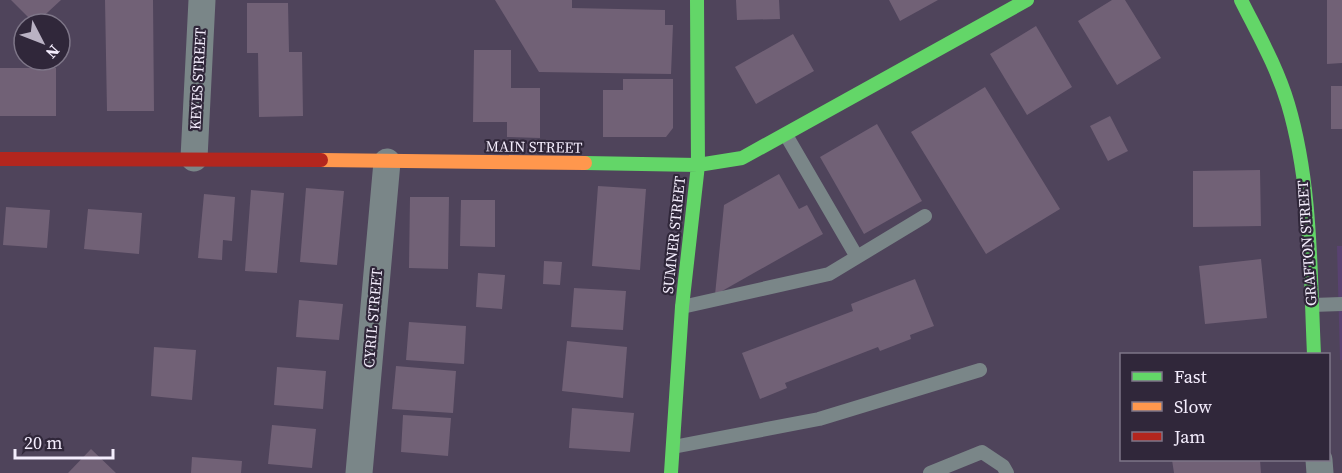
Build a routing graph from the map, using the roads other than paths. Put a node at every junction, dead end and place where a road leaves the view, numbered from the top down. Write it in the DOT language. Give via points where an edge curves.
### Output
graph roads {
  1 [pos="202,0"];
  2 [pos="697,0"];
  3 [pos="1027,0"];
  4 [pos="1241,0"];
  5 [pos="786,135"];
  6 [pos="194,158"];
  7 [pos="0,159"];
  8 [pos="387,162"];
  9 [pos="698,165"];
  10 [pos="925,216"];
  11 [pos="857,257"];
  12 [pos="1342,304"];
  13 [pos="1311,305"];
  14 [pos="682,308"];
  15 [pos="1314,353"];
  16 [pos="980,370"];
  17 [pos="673,447"];
  18 [pos="359,473"];
  19 [pos="671,473"];
  20 [pos="930,473"];
  21 [pos="1007,473"];
  1 -- 6 [label="street, KEYES STREET"];
  2 -- 9 [label="street, SUMNER STREET"];
  3 -- 5 [label="street, MAIN STREET"];
  4 -- 13 [label="street, GRAFTON STREET" via="1276,70 1295,130 1306,201"];
  5 -- 9 [label="street, MAIN STREET" via="742,158"];
  5 -- 11 [label="lane"];
  6 -- 7 [label="street, MAIN STREET"];
  6 -- 8 [label="street, MAIN STREET"];
  8 -- 9 [label="street, MAIN STREET"];
  8 -- 18 [label="street, CYRIL STREET"];
  9 -- 14 [label="street, SUMNER STREET"];
  10 -- 11 [label="lane"];
  11 -- 14 [label="lane" via="829,274"];
  12 -- 13 [label="lane"];
  13 -- 15 [label="street, GRAFTON STREET"];
  14 -- 17 [label="street, SUMNER STREET"];
  16 -- 17 [label="lane" via="819,419"];
  17 -- 19 [label="street, SUMNER STREET"];
  20 -- 21 [label="lane" via="982,452"];
}
